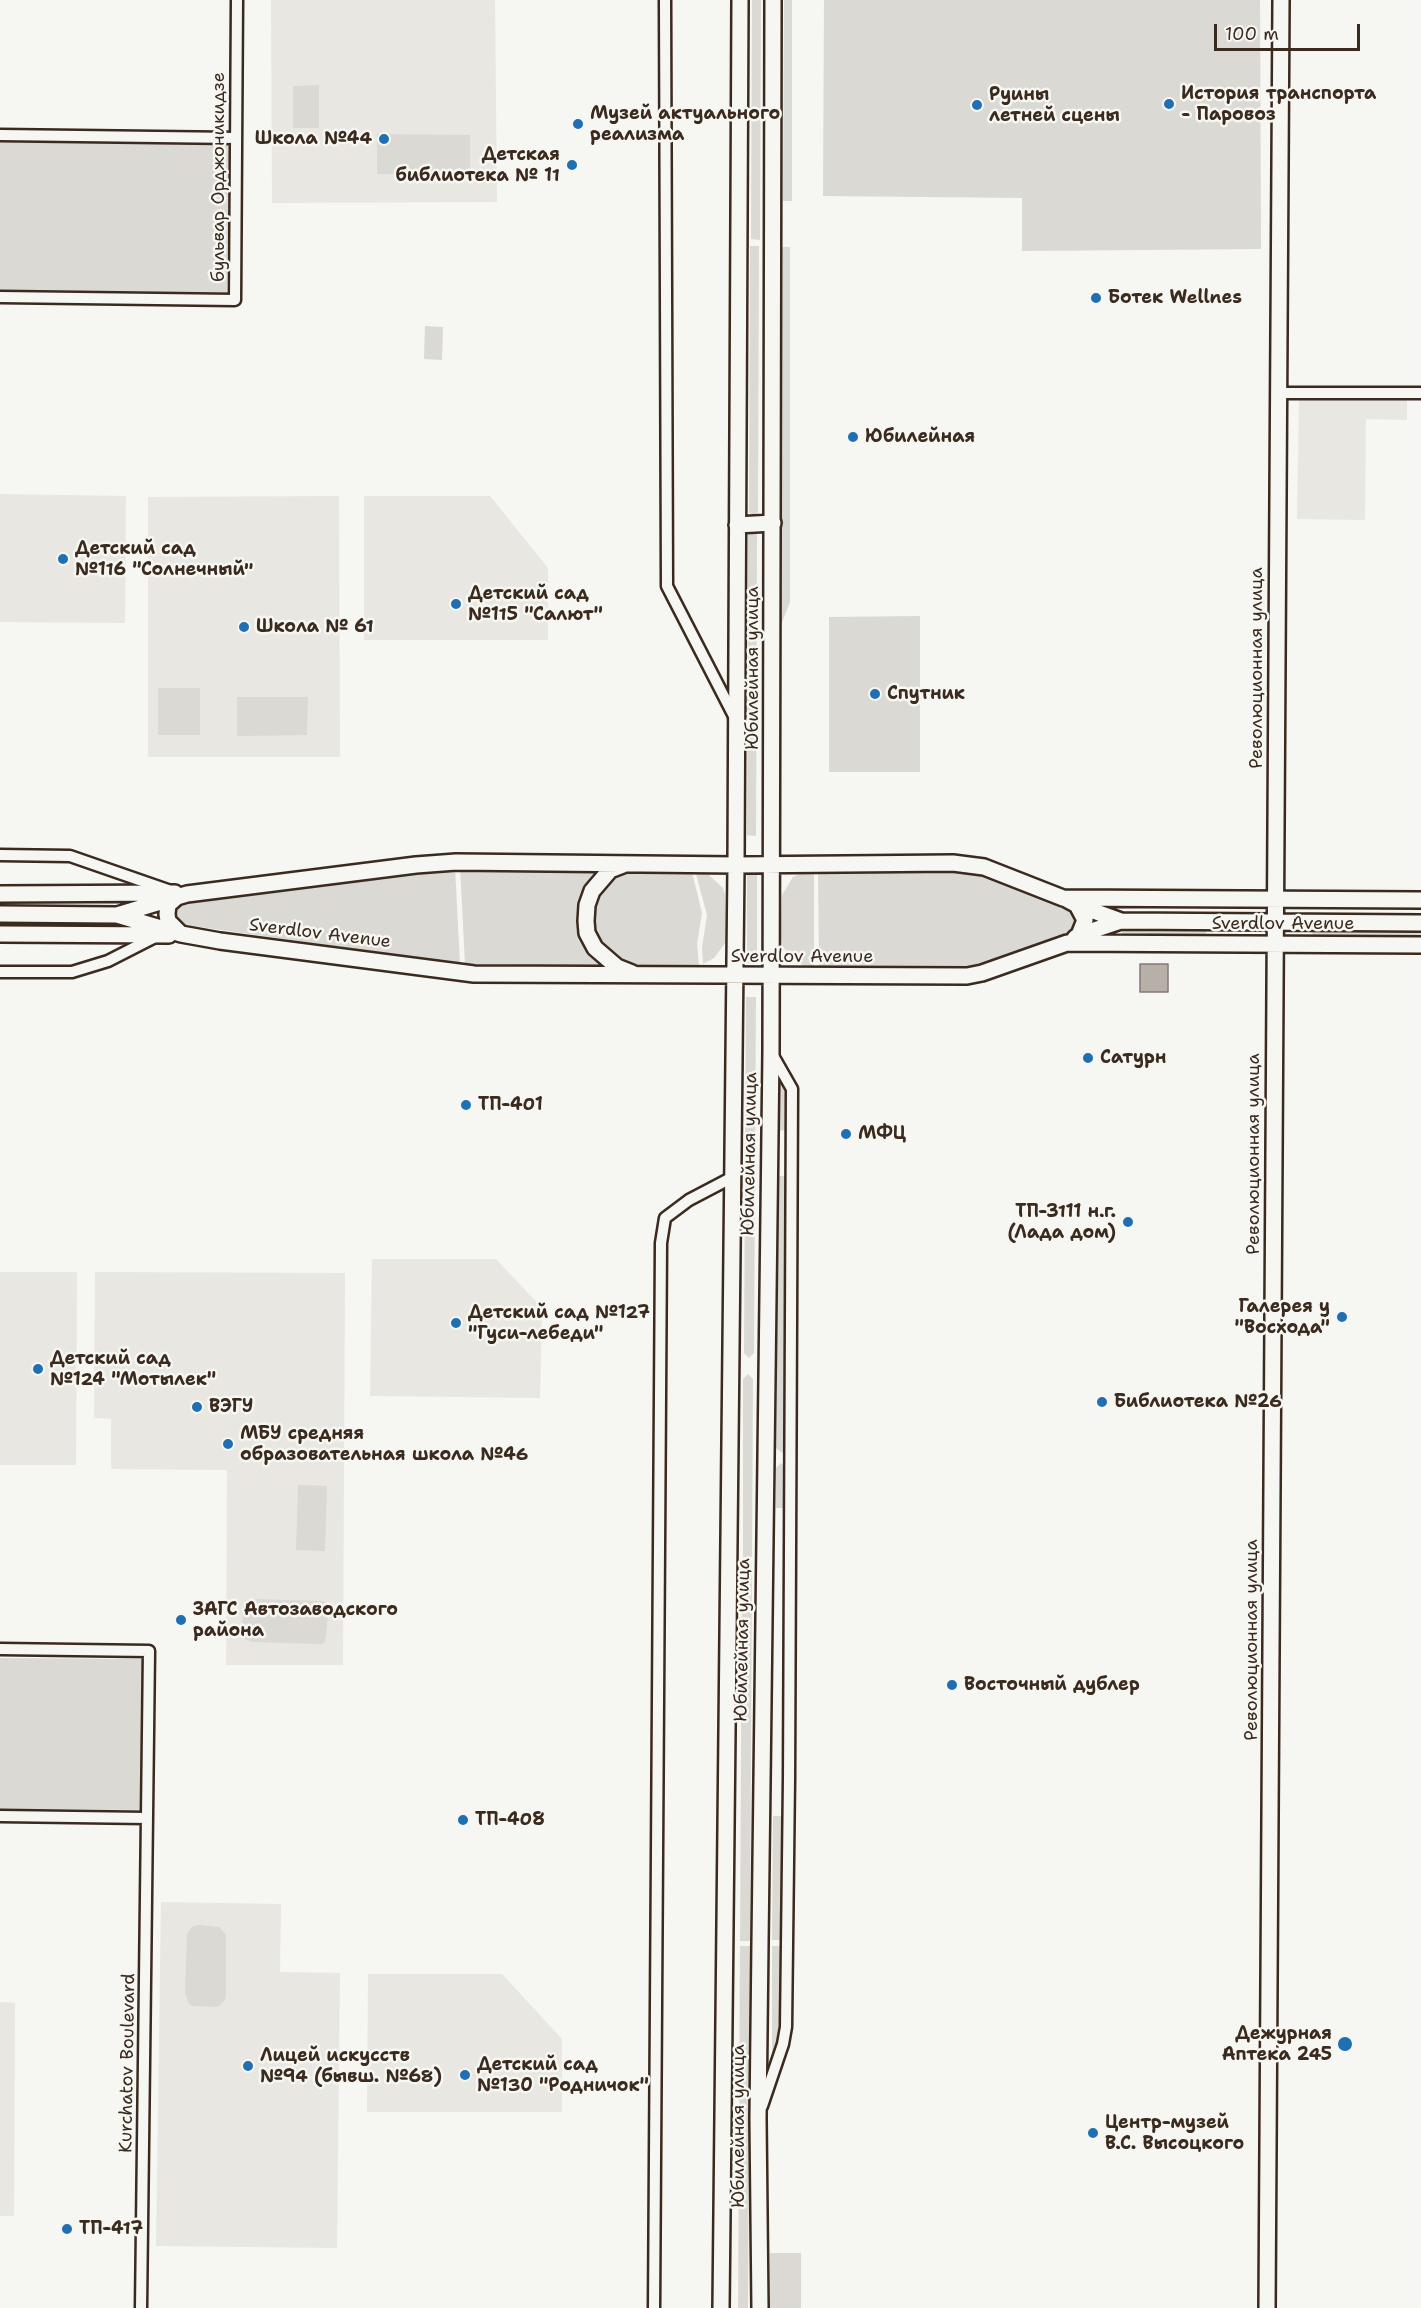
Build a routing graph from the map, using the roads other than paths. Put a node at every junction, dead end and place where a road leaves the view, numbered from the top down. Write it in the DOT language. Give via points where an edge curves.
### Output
graph roads {
  1 [pos="237,0"];
  2 [pos="665,0"];
  3 [pos="740,0"];
  4 [pos="773,0"];
  5 [pos="1281,0"];
  6 [pos="0,135"];
  7 [pos="236,138"];
  8 [pos="0,297"];
  9 [pos="1279,393"];
  10 [pos="1421,393"];
  11 [pos="773,523"];
  12 [pos="737,525"];
  13 [pos="736,721"];
  14 [pos="0,855"];
  15 [pos="632,863"];
  16 [pos="772,864"];
  17 [pos="735,865"];
  18 [pos="0,894"];
  19 [pos="180,895"];
  20 [pos="1063,898"];
  21 [pos="1276,899"];
  22 [pos="1421,900"];
  23 [pos="1077,904"];
  24 [pos="0,914"];
  25 [pos="117,915"];
  26 [pos="1122,921"];
  27 [pos="1276,922"];
  28 [pos="1421,923"];
  29 [pos="0,934"];
  30 [pos="181,934"];
  31 [pos="159,935"];
  32 [pos="1073,939"];
  33 [pos="1276,944"];
  34 [pos="1421,945"];
  35 [pos="0,972"];
  36 [pos="639,975"];
  37 [pos="733,976"];
  38 [pos="771,977"];
  39 [pos="771,1052"];
  40 [pos="731,1178"];
  41 [pos="0,1649"];
  42 [pos="0,1816"];
  43 [pos="147,1818"];
  44 [pos="758,2118"];
  45 [pos="141,2308"];
  46 [pos="654,2308"];
  47 [pos="721,2308"];
  48 [pos="760,2308"];
  49 [pos="1267,2308"];
  1 -- 7 [label="street, бульвар Орджоникидзе"];
  2 -- 13 [label="street" via="667,586"];
  3 -- 12 [label="main road, Юбилейная улица"];
  4 -- 11 [label="main road, Юбилейная улица"];
  5 -- 9 [label="main road, Революционная улица"];
  6 -- 7 [label="street"];
  7 -- 8 [label="street, бульвар Орджоникидзе" via="235,300"];
  9 -- 10 [label="street"];
  9 -- 21 [label="main road, Революционная улица"];
  11 -- 12 [label="main road"];
  11 -- 16 [label="main road, Юбилейная улица"];
  12 -- 13 [label="main road, Юбилейная улица"];
  13 -- 17 [label="main road, Юбилейная улица"];
  14 -- 19 [label="street" via="69,856"];
  15 -- 17 [label="main road, Sverdlov Avenue"];
  15 -- 19 [label="main road, Sverdlov Avenue" via="456,862"];
  15 -- 36 [label="main road" via="610,870 600,879 587,905 586,921 587,933 605,959"];
  16 -- 17 [label="main road, Sverdlov Avenue"];
  16 -- 20 [label="main road, Sverdlov Avenue" via="969,864"];
  16 -- 38 [label="main road, Юбилейная улица"];
  17 -- 37 [label="main road, Юбилейная улица"];
  18 -- 19 [label="main road, Sverdlov Avenue"];
  19 -- 25 [label="main road, Sverdlov Avenue"];
  19 -- 30 [label="main road" via="168,905 167,914 168,921"];
  20 -- 21 [label="main road, Sverdlov Avenue"];
  20 -- 23 [label="main road, Sverdlov Avenue"];
  21 -- 22 [label="main road, Sverdlov Avenue"];
  21 -- 27 [label="main road, Революционная улица"];
  23 -- 26 [label="main road, Sverdlov Avenue"];
  23 -- 32 [label="main road" via="1085,920"];
  24 -- 25 [label="main road, Sverdlov Avenue"];
  25 -- 30 [label="main road, Sverdlov Avenue"];
  26 -- 27 [label="main road, Sverdlov Avenue"];
  26 -- 32 [label="main road, Sverdlov Avenue"];
  27 -- 28 [label="main road, Sverdlov Avenue"];
  27 -- 33 [label="main road, Революционная улица"];
  29 -- 31 [label="main road, Sverdlov Avenue"];
  30 -- 31 [label="main road, Sverdlov Avenue"];
  30 -- 36 [label="main road, Sverdlov Avenue" via="474,974"];
  31 -- 35 [label="street" via="108,961 72,972"];
  32 -- 33 [label="main road, Sverdlov Avenue"];
  32 -- 38 [label="main road, Sverdlov Avenue" via="982,974 967,976"];
  33 -- 34 [label="main road, Sverdlov Avenue"];
  33 -- 49 [label="main road, Революционная улица"];
  36 -- 37 [label="main road, Sverdlov Avenue"];
  37 -- 38 [label="main road, Sverdlov Avenue"];
  37 -- 40 [label="main road, Юбилейная улица"];
  38 -- 39 [label="main road, Юбилейная улица"];
  39 -- 44 [label="main road, Юбилейная улица"];
  39 -- 44 [label="street" via="792,1089 786,2026"];
  40 -- 46 [label="street" via="665,1218 661,1243"];
  40 -- 47 [label="main road, Юбилейная улица"];
  41 -- 43 [label="street, Kurchatov Boulevard" via="149,1651"];
  42 -- 43 [label="street"];
  43 -- 45 [label="street, Kurchatov Boulevard"];
  44 -- 48 [label="main road, Юбилейная улица"];
}
